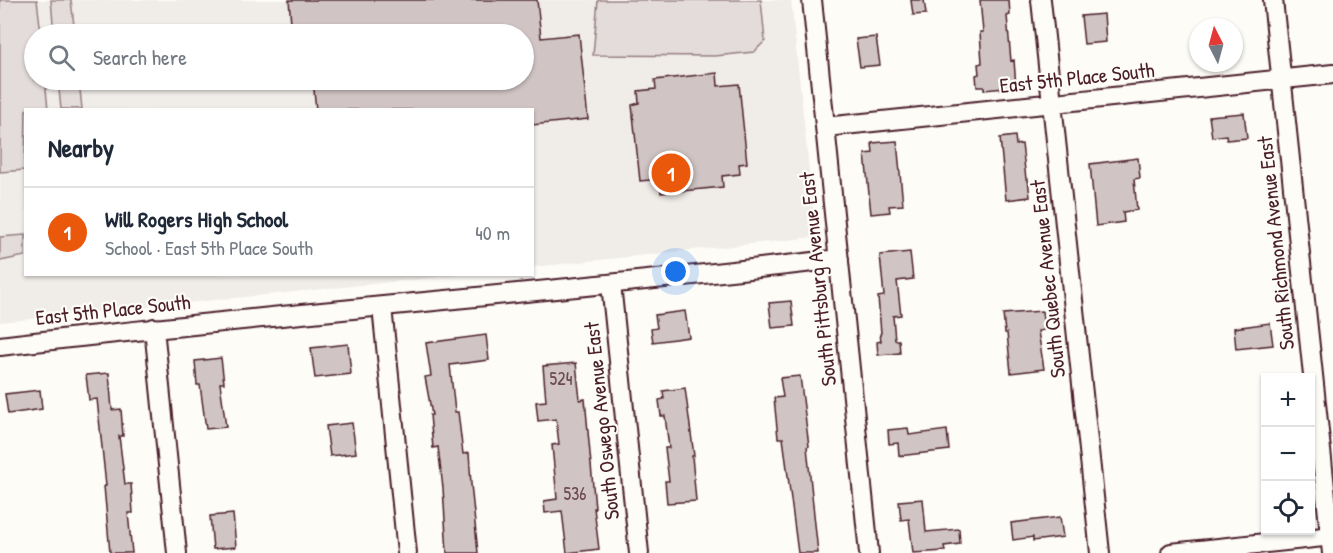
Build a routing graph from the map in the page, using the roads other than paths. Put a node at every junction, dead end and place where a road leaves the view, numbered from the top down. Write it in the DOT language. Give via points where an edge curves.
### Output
graph roads {
  1 [pos="812,0"];
  2 [pos="1041,0"];
  3 [pos="1273,0"];
  4 [pos="1333,74"];
  5 [pos="1281,80"];
  6 [pos="1051,104"];
  7 [pos="825,127"];
  8 [pos="839,259"];
  9 [pos="611,284"];
  10 [pos="382,307"];
  11 [pos="154,328"];
  12 [pos="0,346"];
  13 [pos="1332,542"];
  14 [pos="177,553"];
  15 [pos="407,553"];
  16 [pos="639,553"];
  17 [pos="869,553"];
  18 [pos="1100,553"];
  19 [pos="1171,553"];
  1 -- 7 [label="street, South Pittsburg Avenue East"];
  2 -- 6 [label="street, South Quebec Avenue East"];
  3 -- 5 [label="street, South Richmond Avenue East"];
  4 -- 5 [label="street, East 5th Place South"];
  5 -- 6 [label="street, East 5th Place South"];
  5 -- 13 [label="street, South Richmond Avenue East"];
  6 -- 7 [label="street, East 5th Place South"];
  6 -- 18 [label="street, South Quebec Avenue East"];
  7 -- 8 [label="street, South Pittsburg Avenue East"];
  8 -- 9 [label="street, East 5th Place South"];
  8 -- 17 [label="street, South Pittsburg Avenue East"];
  9 -- 10 [label="street, East 5th Place South"];
  9 -- 16 [label="street, South Oswego Avenue East"];
  10 -- 11 [label="street, East 5th Place South"];
  10 -- 15 [label="street"];
  11 -- 12 [label="street, East 5th Place South"];
  11 -- 14 [label="street"];
  13 -- 19 [label="street"];
}
